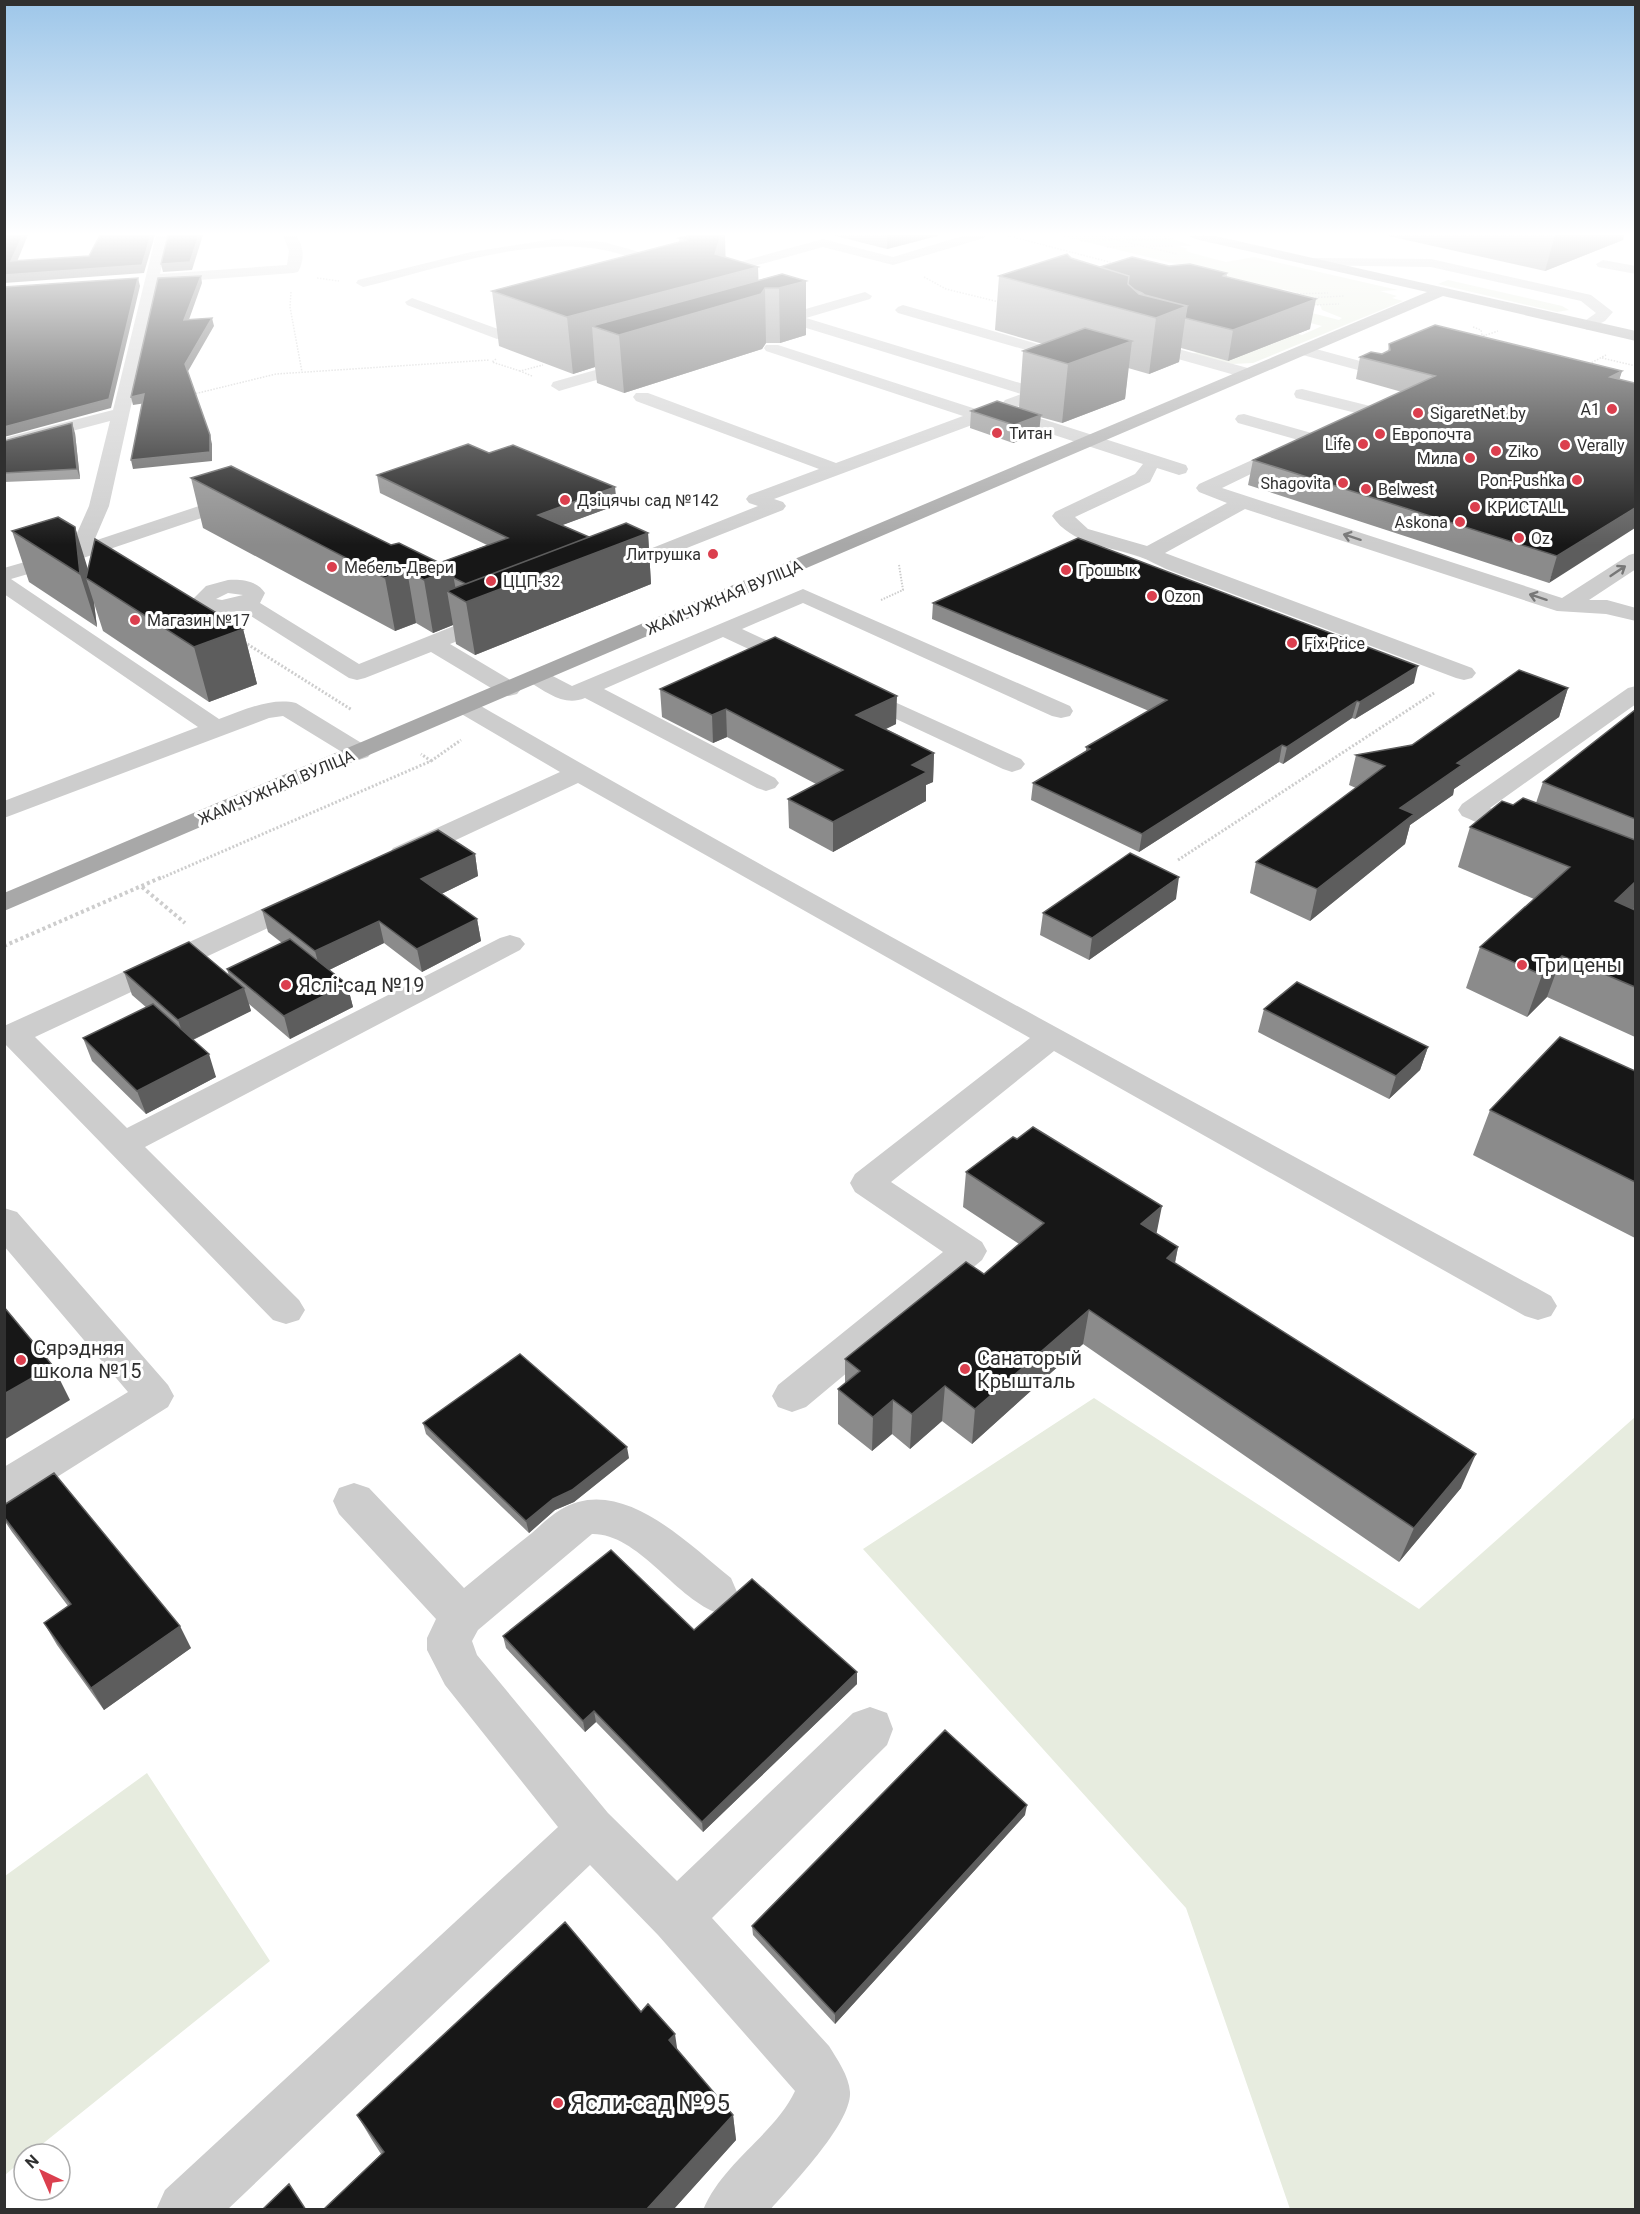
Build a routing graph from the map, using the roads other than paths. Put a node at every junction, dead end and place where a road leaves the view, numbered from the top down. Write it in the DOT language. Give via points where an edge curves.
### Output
graph roads {
  1 [pos="133,338"];
  2 [pos="859,338"];
  3 [pos="1002,338"];
  4 [pos="1133,338"];
  5 [pos="1334,338"];
  6 [pos="772,348"];
  7 [pos="1300,353"];
  8 [pos="658,357"];
  9 [pos="1092,364"];
  10 [pos="1376,370"];
  11 [pos="1359,372"];
  12 [pos="1249,374"];
  13 [pos="559,386"];
  14 [pos="1302,394"];
  15 [pos="642,397"];
  16 [pos="987,413"];
  17 [pos="118,414"];
  18 [pos="1244,419"];
  19 [pos="1309,438"];
  20 [pos="1086,443"];
  21 [pos="4,444"];
  22 [pos="1148,468"];
  23 [pos="835,469"];
  24 [pos="1179,469"];
  25 [pos="1206,488"];
  26 [pos="1243,502"];
  27 [pos="263,508"];
  28 [pos="1092,536"];
  29 [pos="1072,545"];
  30 [pos="79,553"];
  31 [pos="1149,553"];
  32 [pos="1635,559"];
  33 [pos="4,575"];
  34 [pos="592,579"];
  35 [pos="4,584"];
  36 [pos="244,603"];
  37 [pos="1565,606"];
  38 [pos="516,609"];
  39 [pos="462,611"];
  40 [pos="1635,615"];
  41 [pos="483,622"];
  42 [pos="723,629"];
  43 [pos="433,643"];
  44 [pos="1464,673"];
  45 [pos="820,674"];
  46 [pos="537,677"];
  47 [pos="841,684"];
  48 [pos="509,689"];
  49 [pos="586,689"];
  50 [pos="1635,693"];
  51 [pos="466,707"];
  52 [pos="1061,711"];
  53 [pos="216,728"];
  54 [pos="359,752"];
  55 [pos="1012,764"];
  56 [pos="579,773"];
  57 [pos="766,783"];
  58 [pos="4,810"];
  59 [pos="1548,841"];
  60 [pos="378,866"];
  61 [pos="326,890"];
  62 [pos="4,903"];
  63 [pos="510,944"];
  64 [pos="9,1037"];
  65 [pos="1052,1037"];
  66 [pos="123,1144"];
  67 [pos="4,1221"];
  68 [pos="1538,1306"];
  69 [pos="286,1310"];
  70 [pos="792,1396"];
  71 [pos="4,1489"];
  72 [pos="354,1501"];
  73 [pos="715,1592"];
  74 [pos="462,1616"];
  75 [pos="870,1729"];
  76 [pos="591,1830"];
  77 [pos="676,1917"];
  78 [pos="185,2210"];
  79 [pos="732,2210"];
  1 -- 17 [label="street"];
  2 -- 16 [label="street" via="1042,392"];
  3 -- 9 [label="street"];
  4 -- 12 [label="street" via="1139,344"];
  5 -- 7 [label="main road, ЖАМЧУЖНАЯ ВУЛІЦА"];
  6 -- 16 [label="street"];
  7 -- 10 [label="street"];
  7 -- 11 [label="street"];
  7 -- 12 [label="main road, ЖАМЧУЖНАЯ ВУЛІЦА"];
  8 -- 13 [label="street"];
  12 -- 20 [label="main road, ЖАМЧУЖНАЯ ВУЛІЦА"];
  14 -- 19 [label="street" via="1376,408"];
  15 -- 23 [label="street"];
  16 -- 20 [label="street"];
  16 -- 23 [label="street"];
  17 -- 21 [label="street"];
  17 -- 30 [label="street" via="99,506"];
  18 -- 19 [label="street"];
  19 -- 25 [label="street"];
  20 -- 22 [label="street"];
  20 -- 24 [label="street"];
  20 -- 46 [label="main road, ЖАМЧУЖНАЯ ВУЛІЦА"];
  22 -- 25 [label="street"];
  22 -- 28 [label="street" via="1143,478 1062,516 1081,533"];
  23 -- 34 [label="street" via="756,499 776,506"];
  25 -- 26 [label="street"];
  26 -- 31 [label="street"];
  37 -- 26 [label="street, one-way"];
  27 -- 30 [label="street" via="242,498"];
  28 -- 29 [label="street"];
  28 -- 31 [label="street"];
  30 -- 33 [label="street"];
  31 -- 44 [label="street"];
  37 -- 32 [label="street, one-way"];
  35 -- 53 [label="street"];
  36 -- 43 [label="street" via="357,673"];
  37 -- 40 [label="street" via="1607,607"];
  38 -- 41 [label="street"];
  39 -- 41 [label="street"];
  41 -- 43 [label="street"];
  42 -- 45 [label="street"];
  42 -- 49 [label="street"];
  42 -- 52 [label="street" via="803,595"];
  43 -- 48 [label="street"];
  46 -- 48 [label="main road, ЖАМЧУЖНАЯ ВУЛІЦА"];
  46 -- 49 [label="street" via="571,695"];
  47 -- 55 [label="street"];
  48 -- 51 [label="main road, ЖАМЧУЖНАЯ ВУЛІЦА"];
  49 -- 57 [label="street"];
  50 -- 59 [label="street" via="1471,810"];
  51 -- 54 [label="main road, ЖАМЧУЖНАЯ ВУЛІЦА"];
  51 -- 56 [label="street"];
  53 -- 54 [label="street" via="265,711 287,708"];
  53 -- 58 [label="street"];
  54 -- 62 [label="main road, ЖАМЧУЖНАЯ ВУЛІЦА"];
  56 -- 60 [label="street"];
  56 -- 65 [label="street"];
  61 -- 64 [label="street"];
  63 -- 66 [label="street"];
  64 -- 66 [label="street"];
  65 -- 68 [label="street"];
  65 -- 70 [label="street" via="867,1183 969,1251"];
  66 -- 69 [label="street"];
  67 -- 71 [label="street" via="154,1396"];
  72 -- 74 [label="street"];
  73 -- 74 [label="street" via="634,1527 594,1516 576,1522"];
  74 -- 76 [label="street" via="449,1638 450,1650 461,1670"];
  75 -- 77 [label="street"];
  76 -- 77 [label="street"];
  76 -- 78 [label="street"];
  77 -- 79 [label="street" via="810,2065 823,2086 822,2099 806,2124"];
}
